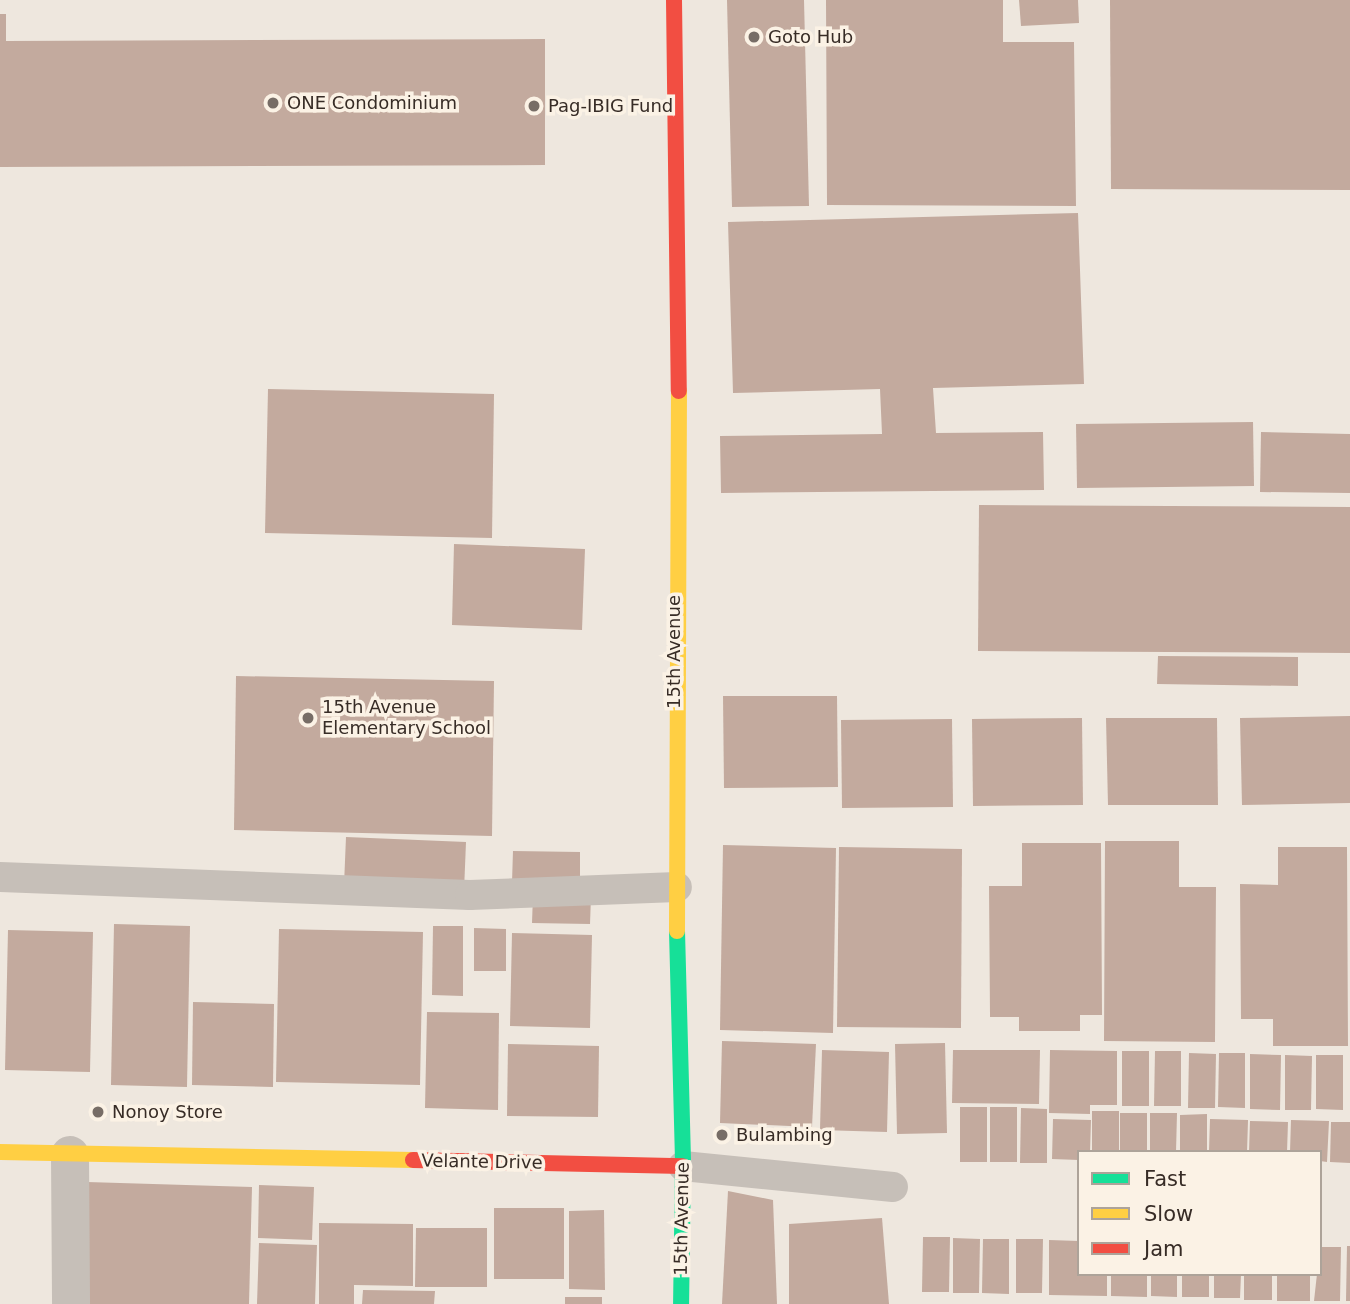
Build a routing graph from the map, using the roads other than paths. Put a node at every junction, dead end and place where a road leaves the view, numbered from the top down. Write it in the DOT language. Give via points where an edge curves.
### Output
graph roads {
  1 [pos="674,0"];
  2 [pos="0,877"];
  3 [pos="677,887"];
  4 [pos="0,1152"];
  5 [pos="70,1155"];
  6 [pos="683,1166"];
  7 [pos="893,1187"];
  8 [pos="71,1304"];
  9 [pos="681,1304"];
  1 -- 3 [label="main road, 15th Avenue"];
  2 -- 3 [label="lane" via="470,895 534,889"];
  3 -- 6 [label="main road, 15th Avenue"];
  4 -- 5 [label="main road, Velante Drive"];
  5 -- 6 [label="main road, Velante Drive"];
  5 -- 8 [label="street"];
  6 -- 7 [label="lane, Velante Drive"];
  6 -- 9 [label="main road, 15th Avenue"];
}
